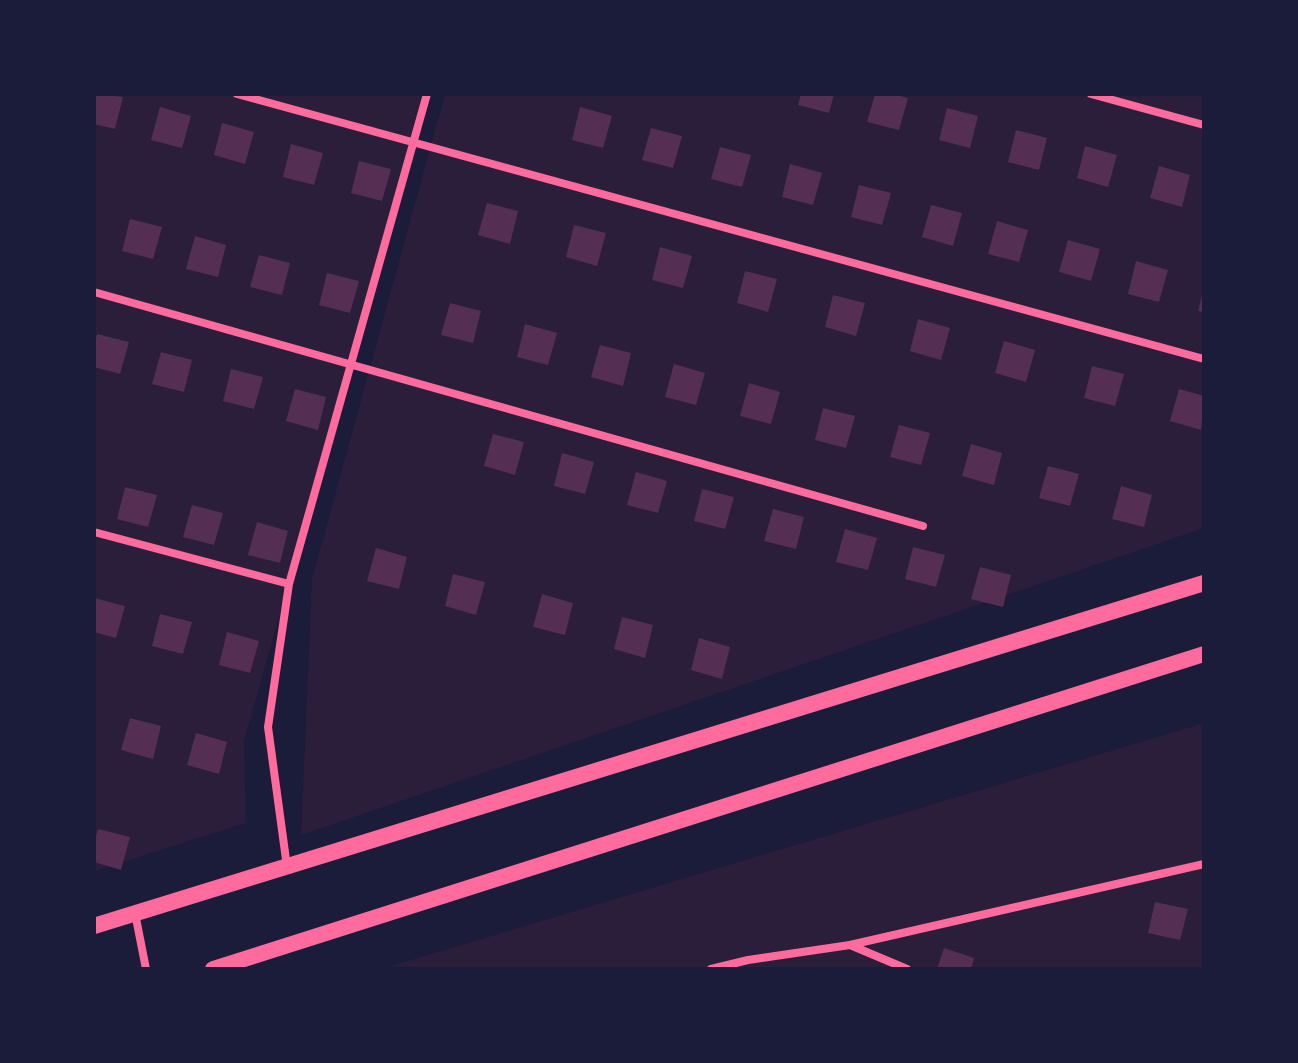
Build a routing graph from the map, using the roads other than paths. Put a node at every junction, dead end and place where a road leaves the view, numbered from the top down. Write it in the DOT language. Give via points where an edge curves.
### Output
graph roads {
  1 [pos="237,94"];
  2 [pos="427,94"];
  3 [pos="1091,94"];
  4 [pos="1204,125"];
  5 [pos="414,141"];
  6 [pos="94,292"];
  7 [pos="1204,359"];
  8 [pos="351,363"];
  9 [pos="923,526"];
  10 [pos="94,532"];
  11 [pos="1204,583"];
  12 [pos="289,584"];
  13 [pos="1204,654"];
  14 [pos="1204,864"];
  15 [pos="287,867"];
  16 [pos="135,913"];
  17 [pos="94,926"];
  18 [pos="850,945"];
  19 [pos="146,969"];
  20 [pos="213,969"];
  21 [pos="711,969"];
  22 [pos="907,969"];
  1 -- 5 [label="street"];
  2 -- 5 [label="street"];
  3 -- 4 [label="street"];
  5 -- 7 [label="street"];
  5 -- 8 [label="street"];
  6 -- 8 [label="street"];
  8 -- 9 [label="street"];
  8 -- 12 [label="street"];
  10 -- 12 [label="street"];
  11 -- 15 [label="main road"];
  12 -- 15 [label="street" via="268,727"];
  13 -- 20 [label="main road"];
  14 -- 18 [label="street"];
  15 -- 16 [label="main road"];
  16 -- 17 [label="main road"];
  16 -- 19 [label="street"];
  18 -- 21 [label="street"];
  18 -- 22 [label="street"];
}
